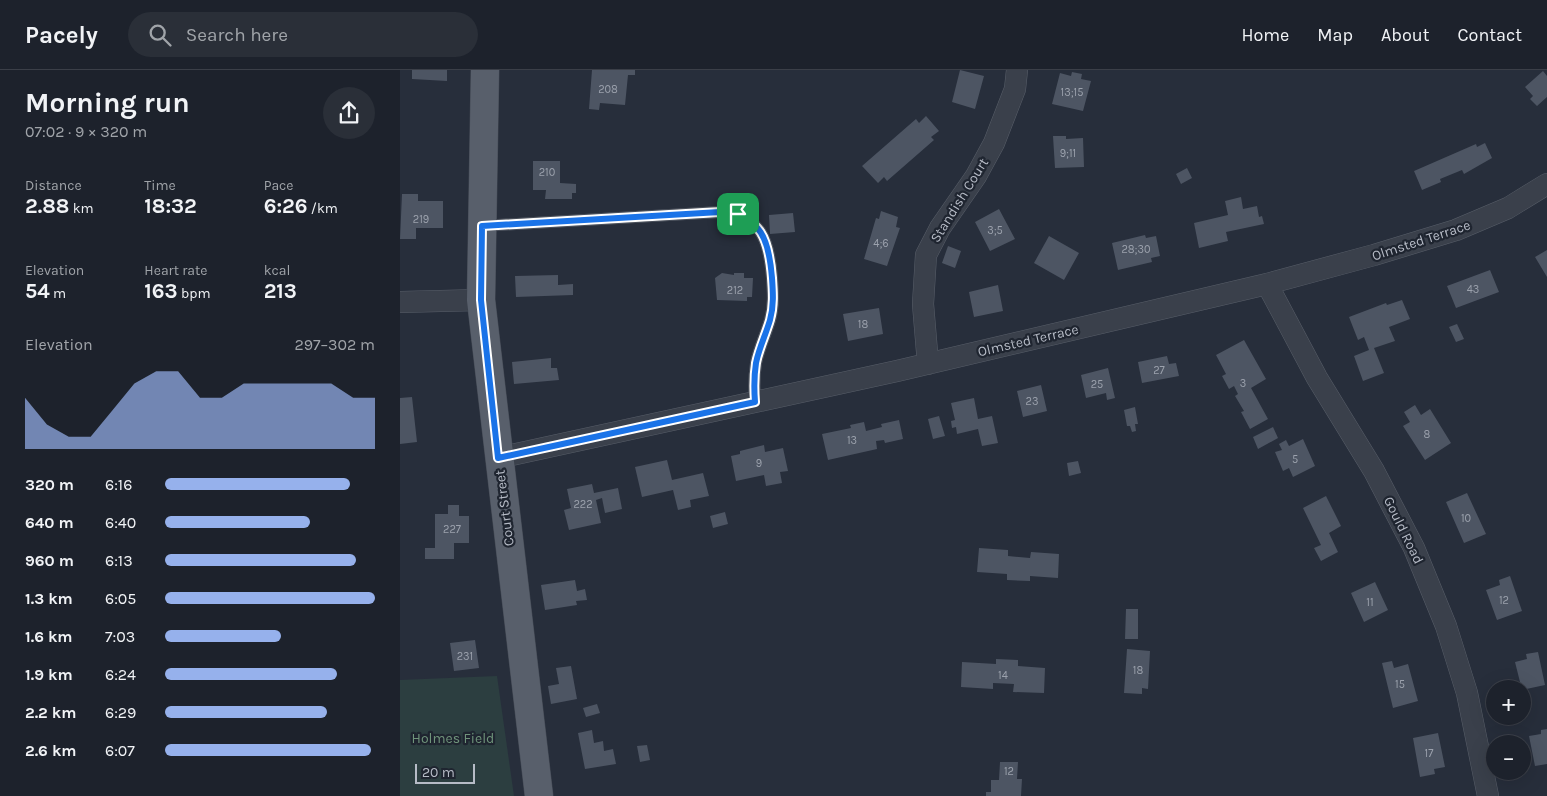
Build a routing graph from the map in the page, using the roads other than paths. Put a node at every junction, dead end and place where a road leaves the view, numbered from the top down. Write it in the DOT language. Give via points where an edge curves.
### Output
graph roads {
  1 [pos="485,70"];
  2 [pos="1017,70"];
  3 [pos="1547,184"];
  4 [pos="482,226"];
  5 [pos="1267,284"];
  6 [pos="481,300"];
  7 [pos="400,302"];
  8 [pos="928,364"];
  9 [pos="755,402"];
  10 [pos="498,458"];
  11 [pos="539,796"];
  12 [pos="1488,796"];
  1 -- 4 [label="main road, Court Street"];
  2 -- 8 [label="street, Standish Court" via="1015,89 994,143 926,255 923,304"];
  3 -- 5 [label="street, Olmsted Terrace" via="1508,208 1456,230"];
  4 -- 6 [label="main road, Court Street"];
  4 -- 9 [label="lane" via="720,212 738,214 752,222 764,236 770,253 774,301 756,362"];
  5 -- 8 [label="street, Olmsted Terrace"];
  5 -- 12 [label="street, Gould Road" via="1317,378 1374,471 1414,548 1446,626 1466,693"];
  6 -- 7 [label="street"];
  6 -- 10 [label="main road, Court Street"];
  8 -- 9 [label="street, Olmsted Terrace"];
  9 -- 10 [label="street, Olmsted Terrace"];
  10 -- 11 [label="main road, Court Street"];
}
